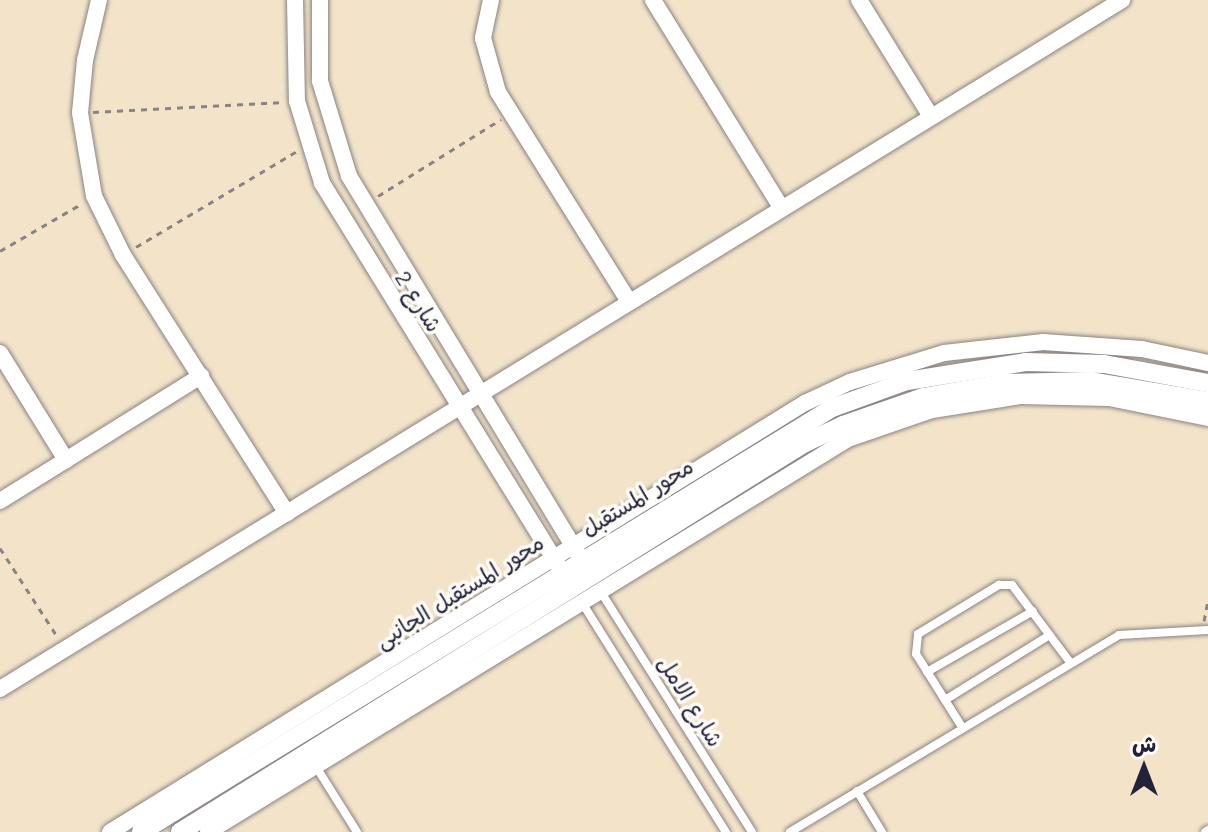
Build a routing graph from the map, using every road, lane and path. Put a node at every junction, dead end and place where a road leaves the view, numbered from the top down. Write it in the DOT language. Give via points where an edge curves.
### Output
graph roads {
  1 [pos="99,0"];
  2 [pos="295,0"];
  3 [pos="320,0"];
  4 [pos="491,0"];
  5 [pos="653,0"];
  6 [pos="859,0"];
  7 [pos="1122,0"];
  8 [pos="297,101"];
  9 [pos="80,113"];
  10 [pos="511,113"];
  11 [pos="930,115"];
  12 [pos="308,145"];
  13 [pos="94,196"];
  14 [pos="365,205"];
  15 [pos="781,207"];
  16 [pos="0,251"];
  17 [pos="123,255"];
  18 [pos="629,302"];
  19 [pos="0,353"];
  20 [pos="1208,363"];
  21 [pos="201,376"];
  22 [pos="1208,383"];
  23 [pos="481,394"];
  24 [pos="1208,401"];
  25 [pos="460,407"];
  26 [pos="1208,418"];
  27 [pos="66,460"];
  28 [pos="0,501"];
  29 [pos="287,513"];
  30 [pos="0,548"];
  31 [pos="577,553"];
  32 [pos="558,564"];
  33 [pos="596,583"];
  34 [pos="577,595"];
  35 [pos="1208,601"];
  36 [pos="1033,611"];
  37 [pos="1205,630"];
  38 [pos="1050,635"];
  39 [pos="65,649"];
  40 [pos="1069,661"];
  41 [pos="927,672"];
  42 [pos="0,689"];
  43 [pos="945,700"];
  44 [pos="962,727"];
  45 [pos="312,759"];
  46 [pos="857,791"];
  47 [pos="110,832"];
  48 [pos="141,832"];
  49 [pos="180,832"];
  50 [pos="208,832"];
  51 [pos="357,832"];
  52 [pos="726,832"];
  53 [pos="752,832"];
  54 [pos="790,832"];
  55 [pos="882,832"];
  1 -- 9 [label="street"];
  2 -- 8 [label="street, شارع 2"];
  3 -- 14 [label="street, شارع 2" via="317,48 326,113"];
  4 -- 10 [label="street" via="483,38 487,66"];
  5 -- 15 [label="street"];
  6 -- 11 [label="street"];
  7 -- 11 [label="street"];
  8 -- 9 [label="path"];
  8 -- 12 [label="street, شارع 2"];
  9 -- 13 [label="street"];
  10 -- 14 [label="path"];
  10 -- 18 [label="street"];
  11 -- 15 [label="street"];
  12 -- 17 [label="path"];
  12 -- 25 [label="street, شارع 2" via="342,218"];
  13 -- 16 [label="path"];
  13 -- 17 [label="street"];
  14 -- 23 [label="street, شارع 2"];
  15 -- 18 [label="street"];
  17 -- 21 [label="street"];
  18 -- 23 [label="street"];
  19 -- 27 [label="street"];
  20 -- 31 [label="street, محور المستقبل الجانبى" via="1142,349 1043,342 993,345 896,365 805,403"];
  21 -- 27 [label="street"];
  21 -- 29 [label="street"];
  22 -- 31 [label="street, محور المستقبل" via="1144,369 1064,362 985,366 907,381 797,426"];
  23 -- 25 [label="street"];
  23 -- 31 [label="street, شارع 2"];
  24 -- 33 [label="street, محور المستقبل" via="1133,385 1048,380 923,397 805,443"];
  25 -- 29 [label="street"];
  25 -- 32 [label="street, شارع 2"];
  26 -- 33 [label="street" via="1064,395 975,401 932,410 848,439"];
  27 -- 28 [label="street"];
  29 -- 39 [label="street"];
  30 -- 39 [label="path"];
  31 -- 32 [label="street, محور المستقبل"];
  31 -- 33 [label="street, شارع 2"];
  32 -- 34 [label="street, شارع 2"];
  32 -- 47 [label="street, محور المستقبل الجانبى"];
  32 -- 48 [label="street, محور المستقبل"];
  33 -- 34 [label="street, محور المستقبل"];
  33 -- 53 [label="lane, شارع الامل"];
  34 -- 45 [label="street, محور المستقبل"];
  34 -- 52 [label="lane, شارع الامل"];
  35 -- 37 [label="path"];
  36 -- 38 [label="lane"];
  36 -- 41 [label="lane"];
  36 -- 41 [label="lane" via="1012,585 999,585 918,634 913,647"];
  37 -- 40 [label="lane" via="1119,635"];
  38 -- 40 [label="lane"];
  38 -- 43 [label="lane"];
  39 -- 42 [label="street"];
  40 -- 44 [label="lane"];
  41 -- 43 [label="lane"];
  43 -- 44 [label="lane"];
  44 -- 46 [label="lane"];
  45 -- 49 [label="street, محور المستقبل"];
  45 -- 50 [label="street"];
  45 -- 51 [label="lane"];
  46 -- 54 [label="lane"];
  46 -- 55 [label="lane"];
}
